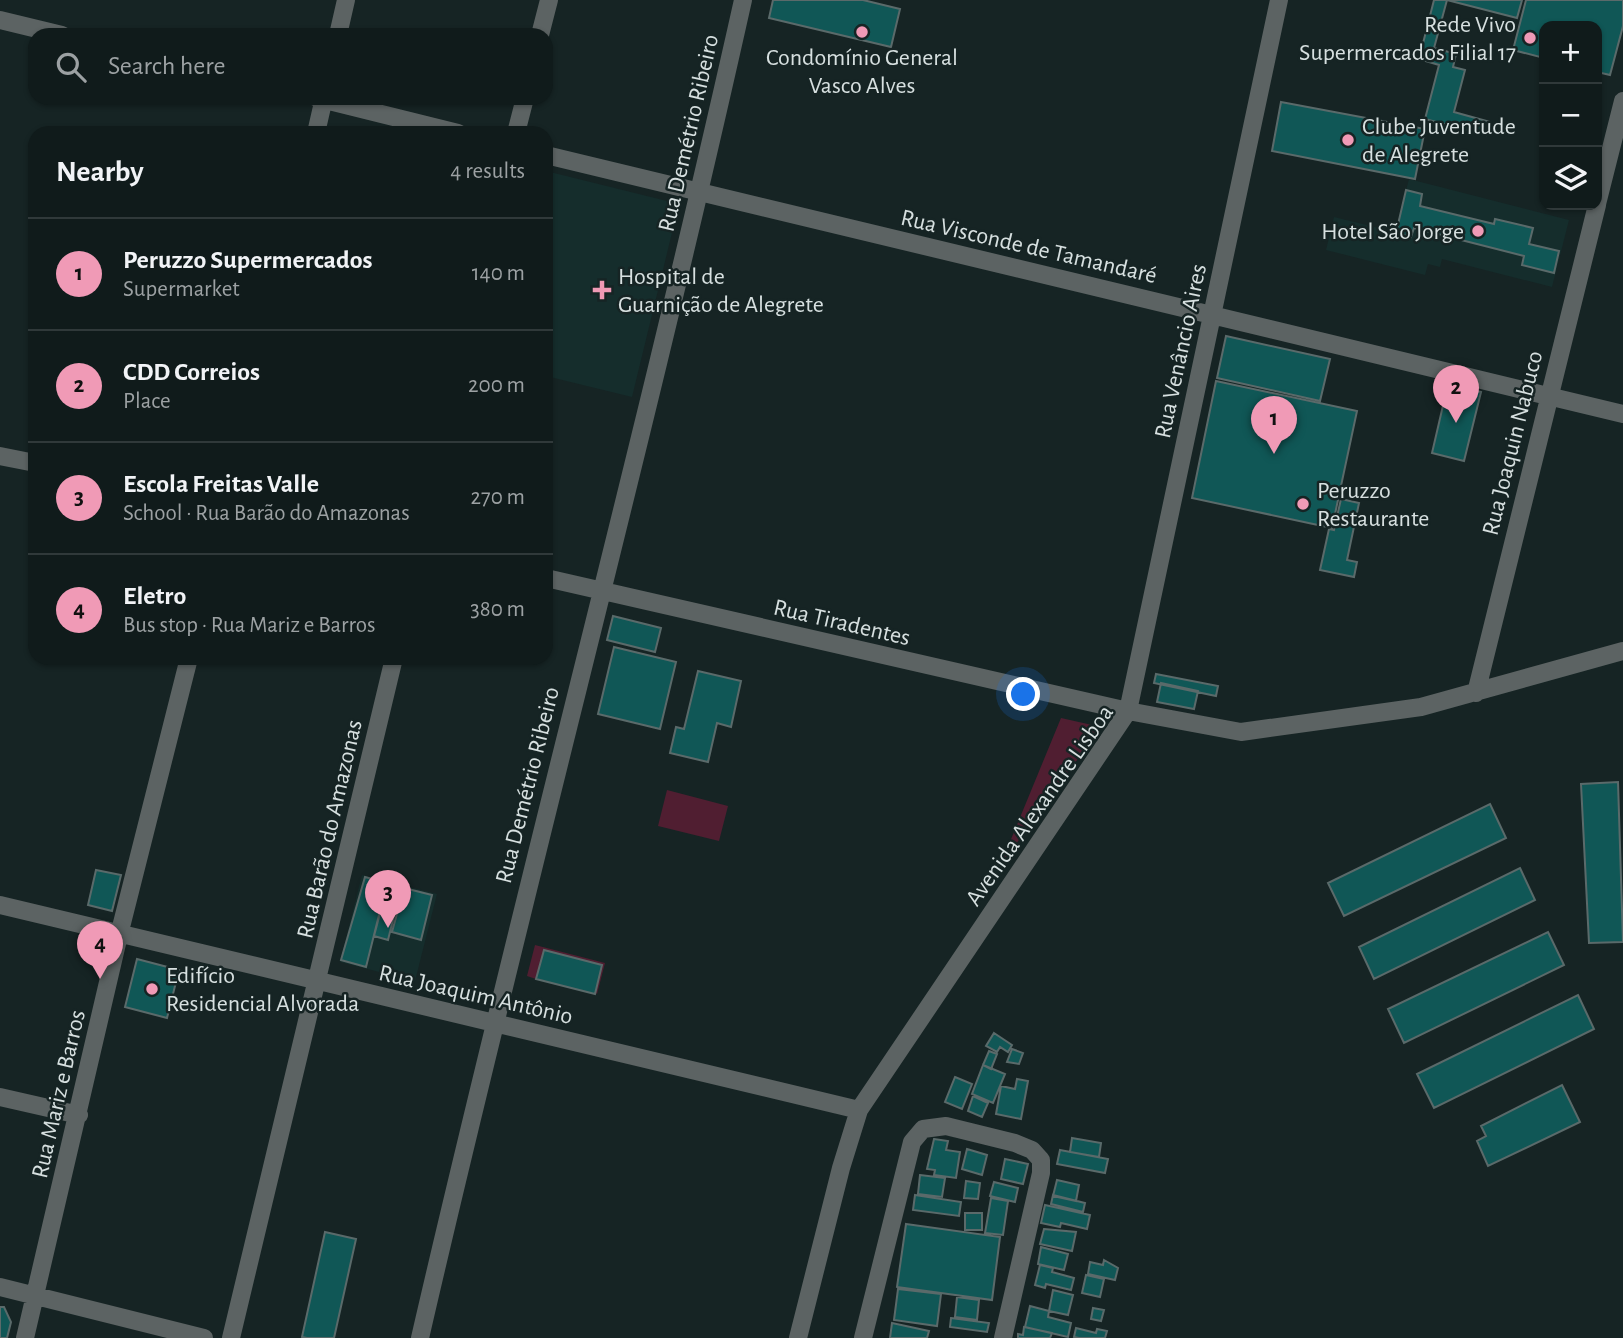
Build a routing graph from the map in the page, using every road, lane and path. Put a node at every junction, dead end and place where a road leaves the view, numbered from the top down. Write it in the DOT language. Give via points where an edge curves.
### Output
graph roads {
  1 [pos="346,0"];
  2 [pos="549,0"];
  3 [pos="744,0"];
  4 [pos="1279,0"];
  5 [pos="0,20"];
  6 [pos="33,28"];
  7 [pos="340,28"];
  8 [pos="542,28"];
  9 [pos="1623,101"];
  10 [pos="320,105"];
  11 [pos="345,105"];
  12 [pos="523,105"];
  13 [pos="317,126"];
  14 [pos="430,126"];
  15 [pos="518,126"];
  16 [pos="553,157"];
  17 [pos="1602,184"];
  18 [pos="700,192"];
  19 [pos="1595,210"];
  20 [pos="1214,315"];
  21 [pos="1548,396"];
  22 [pos="1623,414"];
  23 [pos="0,456"];
  24 [pos="28,462"];
  25 [pos="553,580"];
  26 [pos="601,592"];
  27 [pos="1623,651"];
  28 [pos="187,665"];
  29 [pos="392,665"];
  30 [pos="1476,693"];
  31 [pos="1128,711"];
  32 [pos="0,905"];
  33 [pos="119,935"];
  34 [pos="317,982"];
  35 [pos="493,1023"];
  36 [pos="0,1097"];
  37 [pos="859,1110"];
  38 [pos="79,1115"];
  39 [pos="0,1287"];
  40 [pos="36,1296"];
  41 [pos="25,1338"];
  42 [pos="204,1338"];
  43 [pos="231,1338"];
  44 [pos="420,1338"];
  45 [pos="798,1338"];
  46 [pos="863,1338"];
  47 [pos="1003,1338"];
  1 -- 7 [label="street"];
  2 -- 8 [label="street"];
  3 -- 18 [label="street, Rua Demétrio Ribeiro"];
  4 -- 20 [label="street, Rua Venâncio Aires"];
  5 -- 6 [label="street"];
  9 -- 17 [label="street, Rua Joaquin Nabuco"];
  10 -- 13 [label="street"];
  11 -- 14 [label="street"];
  12 -- 15 [label="street"];
  16 -- 18 [label="street, Rua Visconde de Tamandaré"];
  18 -- 20 [label="street, Rua Visconde de Tamandaré"];
  18 -- 26 [label="street, Rua Demétrio Ribeiro"];
  19 -- 21 [label="street, Rua Joaquin Nabuco"];
  20 -- 21 [label="street, Rua Visconde de Tamandaré"];
  20 -- 31 [label="street, Rua Venâncio Aires"];
  21 -- 22 [label="street, Rua Visconde de Tamandaré"];
  21 -- 30 [label="street, Rua Joaquin Nabuco"];
  23 -- 24 [label="street"];
  25 -- 26 [label="street, Rua Tiradentes"];
  26 -- 31 [label="street, Rua Tiradentes"];
  26 -- 35 [label="street, Rua Demétrio Ribeiro"];
  27 -- 30 [label="street, Avenida Alexandre Lisboa"];
  28 -- 33 [label="street, Rua Mariz e Barros"];
  29 -- 34 [label="street, Rua Barão do Amazonas"];
  30 -- 31 [label="street, Avenida Alexandre Lisboa" via="1421,707 1241,732"];
  31 -- 37 [label="street, Avenida Alexandre Lisboa"];
  32 -- 33 [label="street, Rua Joaquim Antônio"];
  33 -- 34 [label="street, Rua Joaquim Antônio"];
  33 -- 38 [label="street, Rua Mariz e Barros"];
  34 -- 35 [label="street, Rua Joaquim Antônio"];
  34 -- 43 [label="street, Rua Barão do Amazonas"];
  35 -- 37 [label="street, Rua Joaquim Antônio"];
  35 -- 44 [label="street, Rua Demétrio Ribeiro"];
  36 -- 38 [label="street"];
  37 -- 45 [label="street, Avenida Alexandre Lisboa"];
  38 -- 40 [label="street, Rua Mariz e Barros"];
  39 -- 40 [label="street"];
  40 -- 41 [label="street, Rua Mariz e Barros"];
  40 -- 42 [label="street"];
  46 -- 47 [label="street" via="912,1142 923,1129 946,1126 1015,1143 1041,1160"];
}
